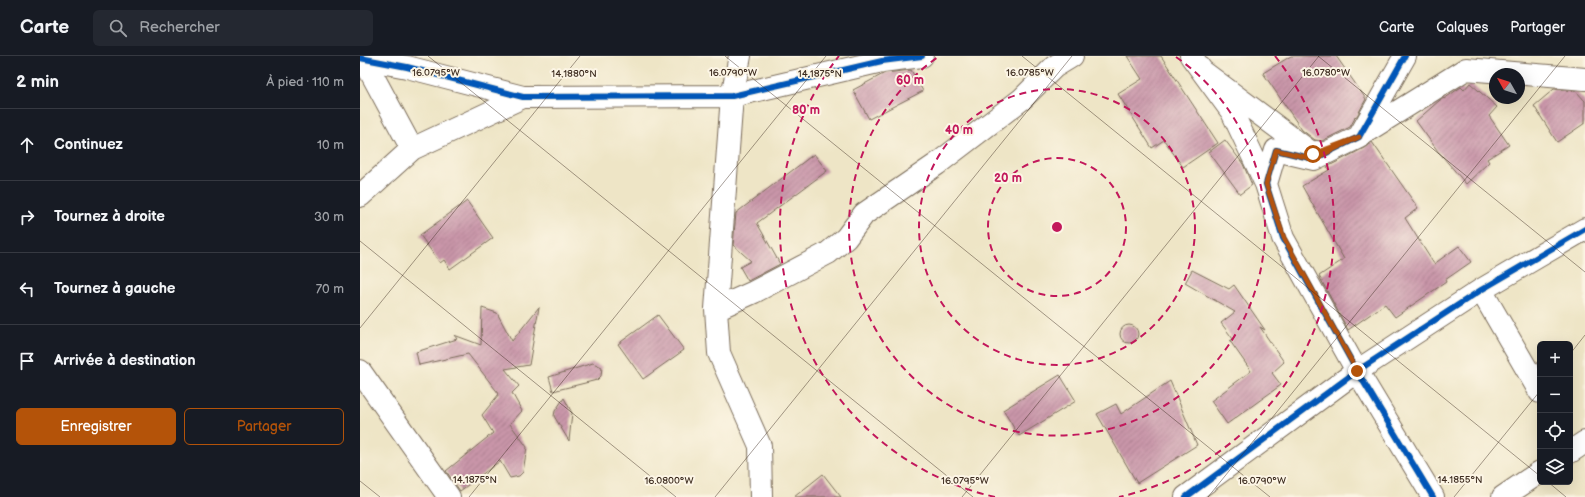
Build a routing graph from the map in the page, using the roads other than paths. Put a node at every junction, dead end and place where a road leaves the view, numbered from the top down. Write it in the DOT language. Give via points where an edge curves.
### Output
graph roads {
  1 [pos="740,56"];
  2 [pos="922,56"];
  3 [pos="1072,56"];
  4 [pos="1405,56"];
  5 [pos="362,57"];
  6 [pos="1197,63"];
  7 [pos="1585,79"];
  8 [pos="732,96"];
  9 [pos="523,97"];
  10 [pos="1359,137"];
  11 [pos="412,149"];
  12 [pos="1266,184"];
  13 [pos="360,196"];
  14 [pos="1585,229"];
  15 [pos="1481,290"];
  16 [pos="716,310"];
  17 [pos="360,371"];
  18 [pos="1357,371"];
  19 [pos="1537,387"];
  20 [pos="1537,474"];
  21 [pos="449,497"];
  22 [pos="761,497"];
  23 [pos="1186,497"];
  24 [pos="1433,497"];
  25 [pos="1502,497"];
  1 -- 8 [label="street"];
  2 -- 8 [label="street" via="882,61"];
  3 -- 16 [label="street" via="1054,67 1022,99 937,164 864,214 846,238 828,253"];
  4 -- 10 [label="street"];
  5 -- 9 [label="street"];
  5 -- 11 [label="street"];
  6 -- 10 [label="street" via="1313,154"];
  6 -- 12 [label="street" via="1232,112"];
  7 -- 10 [label="street" via="1466,69"];
  8 -- 9 [label="street"];
  8 -- 16 [label="street"];
  9 -- 11 [label="street"];
  10 -- 12 [label="street" via="1314,159 1276,150"];
  11 -- 13 [label="street"];
  12 -- 18 [label="street" via="1284,238"];
  14 -- 15 [label="street"];
  15 -- 18 [label="street"];
  15 -- 19 [label="street"];
  16 -- 22 [label="street" via="719,353 760,446"];
  17 -- 21 [label="street"];
  18 -- 23 [label="street"];
  18 -- 24 [label="street"];
  20 -- 25 [label="street"];
}
